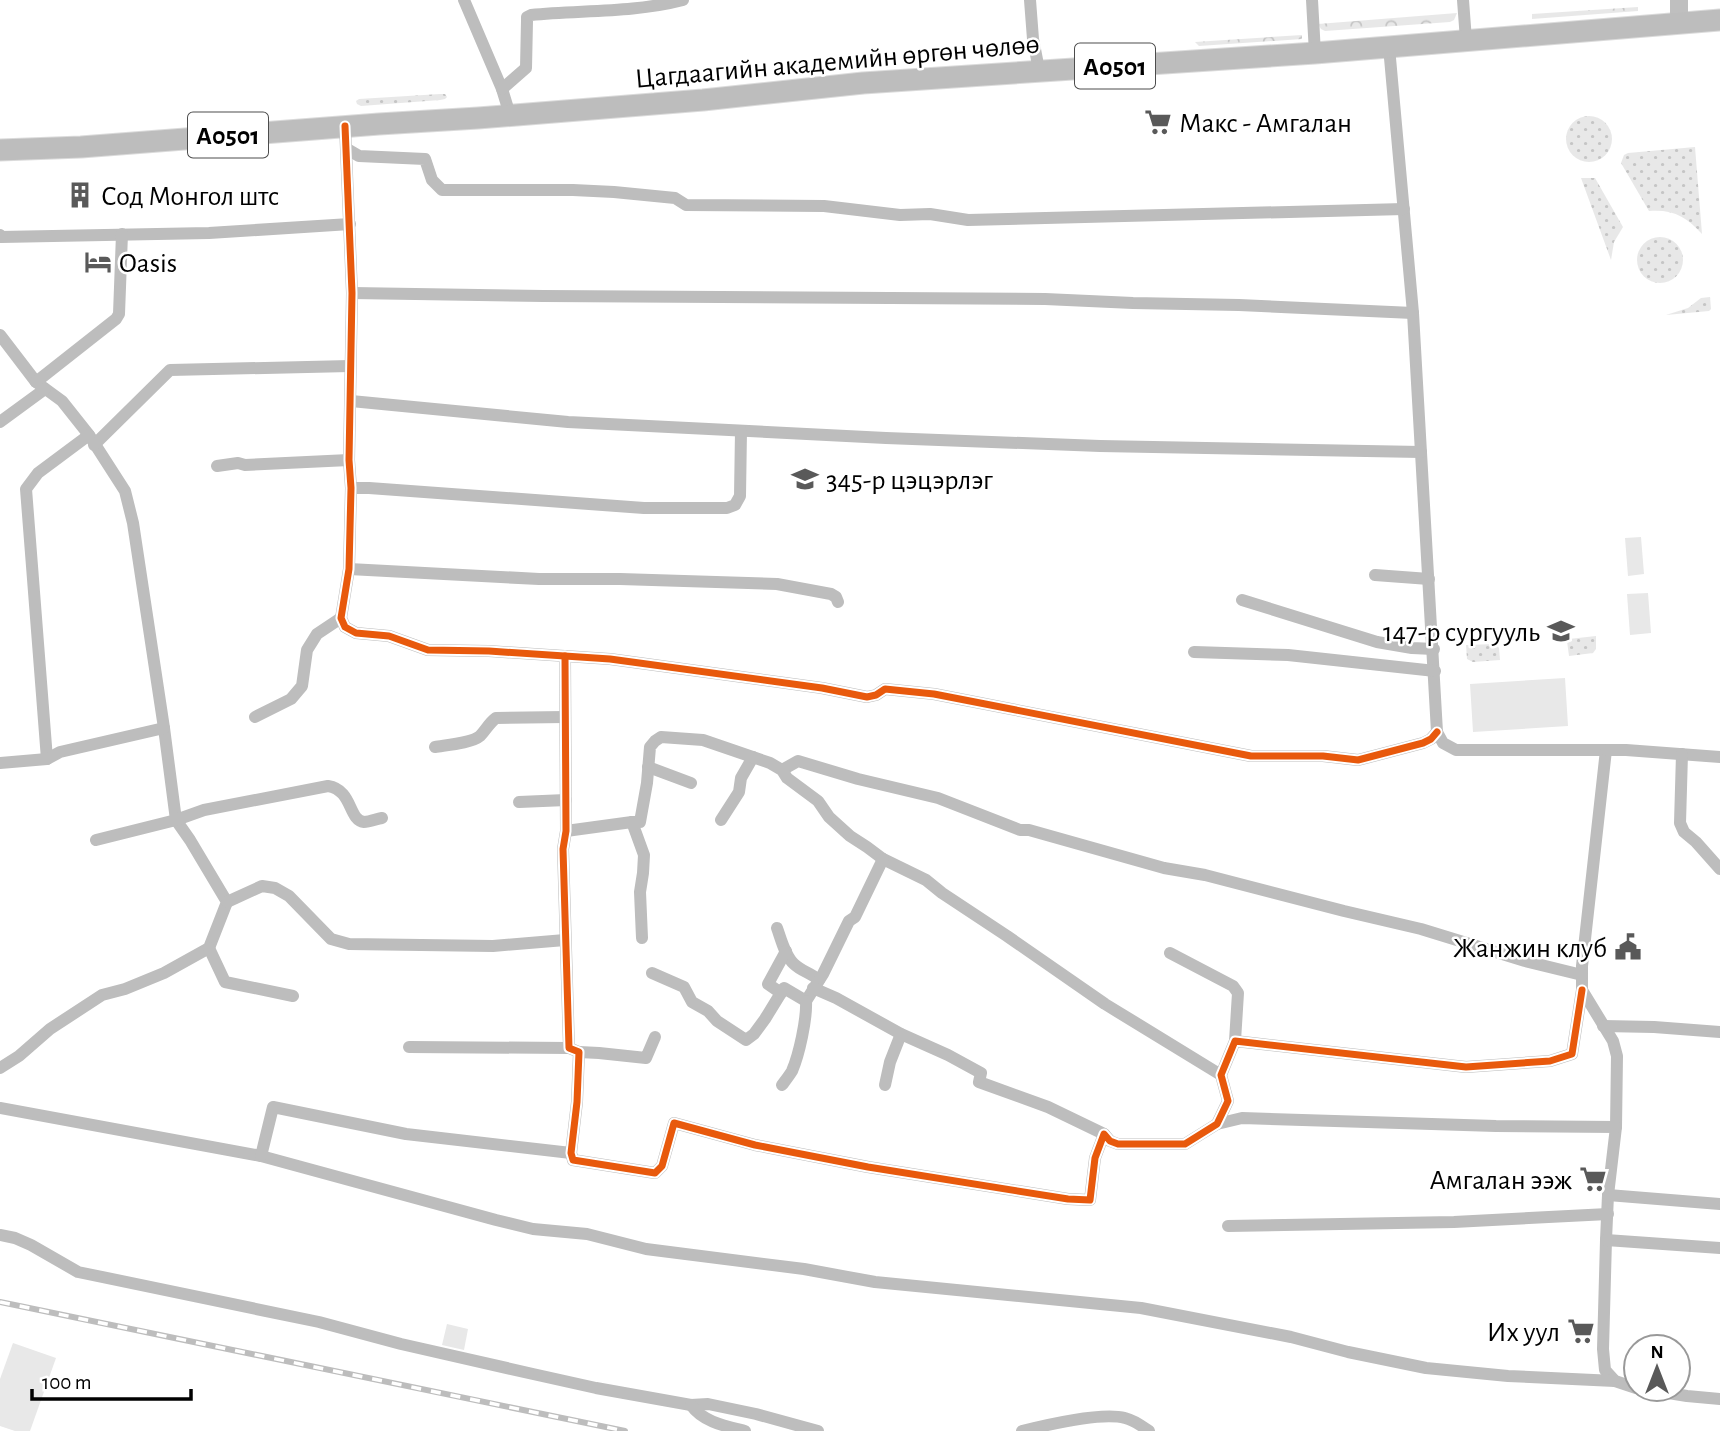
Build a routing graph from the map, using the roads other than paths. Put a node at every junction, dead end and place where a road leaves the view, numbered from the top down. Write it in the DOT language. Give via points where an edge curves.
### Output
graph roads {
  1 [pos="464,0"];
  2 [pos="683,0"];
  3 [pos="1030,0"];
  4 [pos="1312,0"];
  5 [pos="1462,0"];
  6 [pos="1679,0"];
  7 [pos="1720,20"];
  8 [pos="1679,23"];
  9 [pos="1466,40"];
  10 [pos="1389,47"];
  11 [pos="1315,53"];
  12 [pos="1039,70"];
  13 [pos="502,89"];
  14 [pos="510,115"];
  15 [pos="345,126"];
  16 [pos="347,149"];
  17 [pos="0,150"];
  18 [pos="1404,209"];
  19 [pos="350,224"];
  20 [pos="122,234"];
  21 [pos="0,235"];
  22 [pos="352,293"];
  23 [pos="1413,313"];
  24 [pos="0,335"];
  25 [pos="350,366"];
  26 [pos="41,385"];
  27 [pos="351,401"];
  28 [pos="0,422"];
  29 [pos="741,431"];
  30 [pos="92,440"];
  31 [pos="1421,452"];
  32 [pos="349,460"];
  33 [pos="217,466"];
  34 [pos="351,488"];
  35 [pos="349,569"];
  36 [pos="1375,575"];
  37 [pos="1429,579"];
  38 [pos="1242,600"];
  39 [pos="838,602"];
  40 [pos="341,618"];
  41 [pos="1434,649"];
  42 [pos="1194,652"];
  43 [pos="565,656"];
  44 [pos="1435,671"];
  45 [pos="255,717"];
  46 [pos="565,717"];
  47 [pos="164,728"];
  48 [pos="1437,732"];
  49 [pos="435,747"];
  50 [pos="1606,750"];
  51 [pos="1682,754"];
  52 [pos="753,757"];
  53 [pos="1720,757"];
  54 [pos="47,758"];
  55 [pos="0,763"];
  56 [pos="648,767"];
  57 [pos="782,770"];
  58 [pos="691,783"];
  59 [pos="566,800"];
  60 [pos="519,802"];
  61 [pos="382,818"];
  62 [pos="176,820"];
  63 [pos="721,820"];
  64 [pos="632,822"];
  65 [pos="566,831"];
  66 [pos="96,840"];
  67 [pos="883,859"];
  68 [pos="1720,869"];
  69 [pos="227,902"];
  70 [pos="777,928"];
  71 [pos="642,938"];
  72 [pos="565,940"];
  73 [pos="209,948"];
  74 [pos="786,951"];
  75 [pos="1170,953"];
  76 [pos="652,973"];
  77 [pos="1581,975"];
  78 [pos="816,984"];
  79 [pos="1581,990"];
  80 [pos="781,993"];
  81 [pos="293,996"];
  82 [pos="806,1000"];
  83 [pos="1603,1026"];
  84 [pos="1720,1032"];
  85 [pos="901,1034"];
  86 [pos="655,1037"];
  87 [pos="1235,1041"];
  88 [pos="409,1047"];
  89 [pos="574,1050"];
  90 [pos="0,1068"];
  91 [pos="1221,1075"];
  92 [pos="782,1085"];
  93 [pos="885,1085"];
  94 [pos="0,1108"];
  95 [pos="1217,1124"];
  96 [pos="1616,1126"];
  97 [pos="1104,1134"];
  98 [pos="571,1153"];
  99 [pos="261,1156"];
  100 [pos="1608,1195"];
  101 [pos="1720,1204"];
  102 [pos="1608,1214"];
  103 [pos="1228,1226"];
  104 [pos="0,1235"];
  105 [pos="1606,1240"];
  106 [pos="1720,1248"];
  107 [pos="1615,1381"];
  108 [pos="1622,1383"];
  109 [pos="1692,1396"];
  110 [pos="1720,1399"];
  111 [pos="691,1405"];
  112 [pos="745,1431"];
  113 [pos="818,1431"];
  114 [pos="1022,1431"];
  115 [pos="1149,1431"];
  1 -- 13 [label="street"];
  2 -- 13 [label="street" via="641,8 531,15 527,18 526,68"];
  3 -- 12 [label="street"];
  4 -- 11 [label="street"];
  5 -- 9 [label="street"];
  6 -- 8 [label="main road"];
  7 -- 8 [label="highway, Цагдаагийн академийн өргөн чөлөө / A0501"];
  8 -- 9 [label="highway, Цагдаагийн академийн өргөн чөлөө / A0501"];
  9 -- 10 [label="highway, Цагдаагийн академийн өргөн чөлөө / A0501"];
  10 -- 11 [label="highway, Цагдаагийн академийн өргөн чөлөө / A0501"];
  10 -- 18 [label="street"];
  11 -- 12 [label="highway, Цагдаагийн академийн өргөн чөлөө / A0501"];
  12 -- 14 [label="highway, Цагдаагийн академийн өргөн чөлөө / A0501"];
  13 -- 14 [label="street"];
  14 -- 15 [label="highway, Цагдаагийн академийн өргөн чөлөө / A0501"];
  15 -- 16 [label="street"];
  15 -- 17 [label="highway, Цагдаагийн академийн өргөн чөлөө / A0501"];
  16 -- 18 [label="street" via="359,156 425,159 432,180 442,190 614,192 675,198 686,205 824,206 968,220"];
  16 -- 19 [label="street"];
  18 -- 23 [label="street"];
  19 -- 20 [label="street"];
  19 -- 22 [label="street"];
  20 -- 21 [label="street"];
  20 -- 26 [label="street" via="119,314"];
  22 -- 23 [label="street" via="1045,299"];
  22 -- 25 [label="street"];
  23 -- 31 [label="street"];
  24 -- 26 [label="street"];
  25 -- 27 [label="street"];
  25 -- 30 [label="street" via="170,370"];
  26 -- 28 [label="street"];
  26 -- 30 [label="street" via="62,401"];
  27 -- 29 [label="street" via="568,422"];
  27 -- 32 [label="street"];
  29 -- 31 [label="street" via="1100,446"];
  29 -- 34 [label="street" via="740,496 727,508 644,508"];
  30 -- 47 [label="street" via="125,491"];
  30 -- 54 [label="street" via="38,473 26,489"];
  31 -- 37 [label="street"];
  32 -- 33 [label="street"];
  32 -- 34 [label="street"];
  34 -- 35 [label="street"];
  35 -- 39 [label="street" via="777,584 831,594"];
  35 -- 40 [label="street"];
  36 -- 37 [label="street"];
  37 -- 41 [label="street"];
  38 -- 41 [label="street" via="1377,642"];
  40 -- 43 [label="street" via="345,627 356,633 389,636 428,650"];
  40 -- 45 [label="street" via="317,634 307,650 302,685 291,699"];
  41 -- 44 [label="street"];
  42 -- 44 [label="street" via="1288,655"];
  43 -- 46 [label="street"];
  43 -- 48 [label="street" via="667,666 867,697 886,689 934,694 1251,756 1358,760 1423,743"];
  44 -- 48 [label="street"];
  46 -- 49 [label="street" via="496,718 480,737"];
  46 -- 59 [label="street"];
  47 -- 54 [label="street"];
  47 -- 62 [label="street"];
  48 -- 50 [label="street" via="1443,743 1456,750"];
  50 -- 51 [label="street"];
  50 -- 77 [label="street"];
  51 -- 53 [label="street"];
  51 -- 68 [label="street" via="1680,823"];
  52 -- 56 [label="street" via="703,740 660,737 650,747"];
  52 -- 57 [label="street"];
  52 -- 63 [label="street" via="741,778 740,792"];
  54 -- 55 [label="street"];
  56 -- 58 [label="street"];
  56 -- 64 [label="street" via="640,822"];
  57 -- 67 [label="street" via="850,836"];
  57 -- 77 [label="street" via="798,761 938,798 1020,830 1421,929"];
  59 -- 60 [label="street"];
  59 -- 65 [label="street"];
  61 -- 62 [label="street" via="360,822 343,792 328,786 204,810"];
  62 -- 66 [label="street"];
  62 -- 69 [label="street"];
  64 -- 65 [label="street"];
  64 -- 71 [label="street" via="644,855"];
  65 -- 72 [label="street"];
  67 -- 78 [label="street"];
  67 -- 91 [label="street" via="926,880 1105,1004"];
  69 -- 72 [label="street" via="262,886 275,888 289,896 331,939 349,944 493,946"];
  69 -- 73 [label="street"];
  70 -- 74 [label="street"];
  72 -- 89 [label="street"];
  73 -- 81 [label="street" via="225,982"];
  73 -- 90 [label="street" via="164,973 102,995"];
  74 -- 78 [label="street" via="794,965 813,975"];
  74 -- 80 [label="street" via="768,984"];
  75 -- 87 [label="street" via="1233,986 1238,993"];
  76 -- 80 [label="street" via="684,987 692,1002 746,1040"];
  77 -- 79 [label="street"];
  78 -- 82 [label="street"];
  78 -- 85 [label="street"];
  79 -- 83 [label="street"];
  79 -- 87 [label="street" via="1572,1054 1550,1061 1466,1067"];
  80 -- 82 [label="street" via="784,988"];
  82 -- 92 [label="street" via="804,1030 792,1071"];
  83 -- 84 [label="street"];
  83 -- 96 [label="street" via="1614,1041 1617,1056"];
  85 -- 93 [label="street"];
  85 -- 97 [label="street" via="981,1073 979,1082"];
  86 -- 89 [label="street" via="646,1058"];
  87 -- 91 [label="street"];
  88 -- 89 [label="street"];
  89 -- 98 [label="street" via="578,1102"];
  91 -- 95 [label="street" via="1227,1101"];
  94 -- 99 [label="street"];
  95 -- 96 [label="street" via="1242,1118"];
  95 -- 97 [label="street" via="1185,1144 1118,1143"];
  96 -- 100 [label="street"];
  97 -- 98 [label="street" via="1095,1157 1090,1200 754,1146 674,1123 662,1166 655,1173 573,1160"];
  98 -- 99 [label="street" via="406,1134 273,1107"];
  99 -- 107 [label="street" via="533,1229 587,1234 646,1249 892,1284 1141,1308 1426,1368"];
  100 -- 101 [label="street"];
  100 -- 102 [label="street"];
  102 -- 103 [label="street"];
  102 -- 105 [label="street"];
  104 -- 111 [label="street" via="31,1245 78,1272 319,1322 596,1388"];
  105 -- 106 [label="street"];
  105 -- 107 [label="street" via="1603,1349 1605,1370"];
  107 -- 108 [label="street"];
  109 -- 110 [label="street"];
  111 -- 112 [label="street" via="706,1419"];
  111 -- 113 [label="street" via="708,1404"];
  114 -- 115 [label="street" via="1110,1416 1129,1419"];
}
